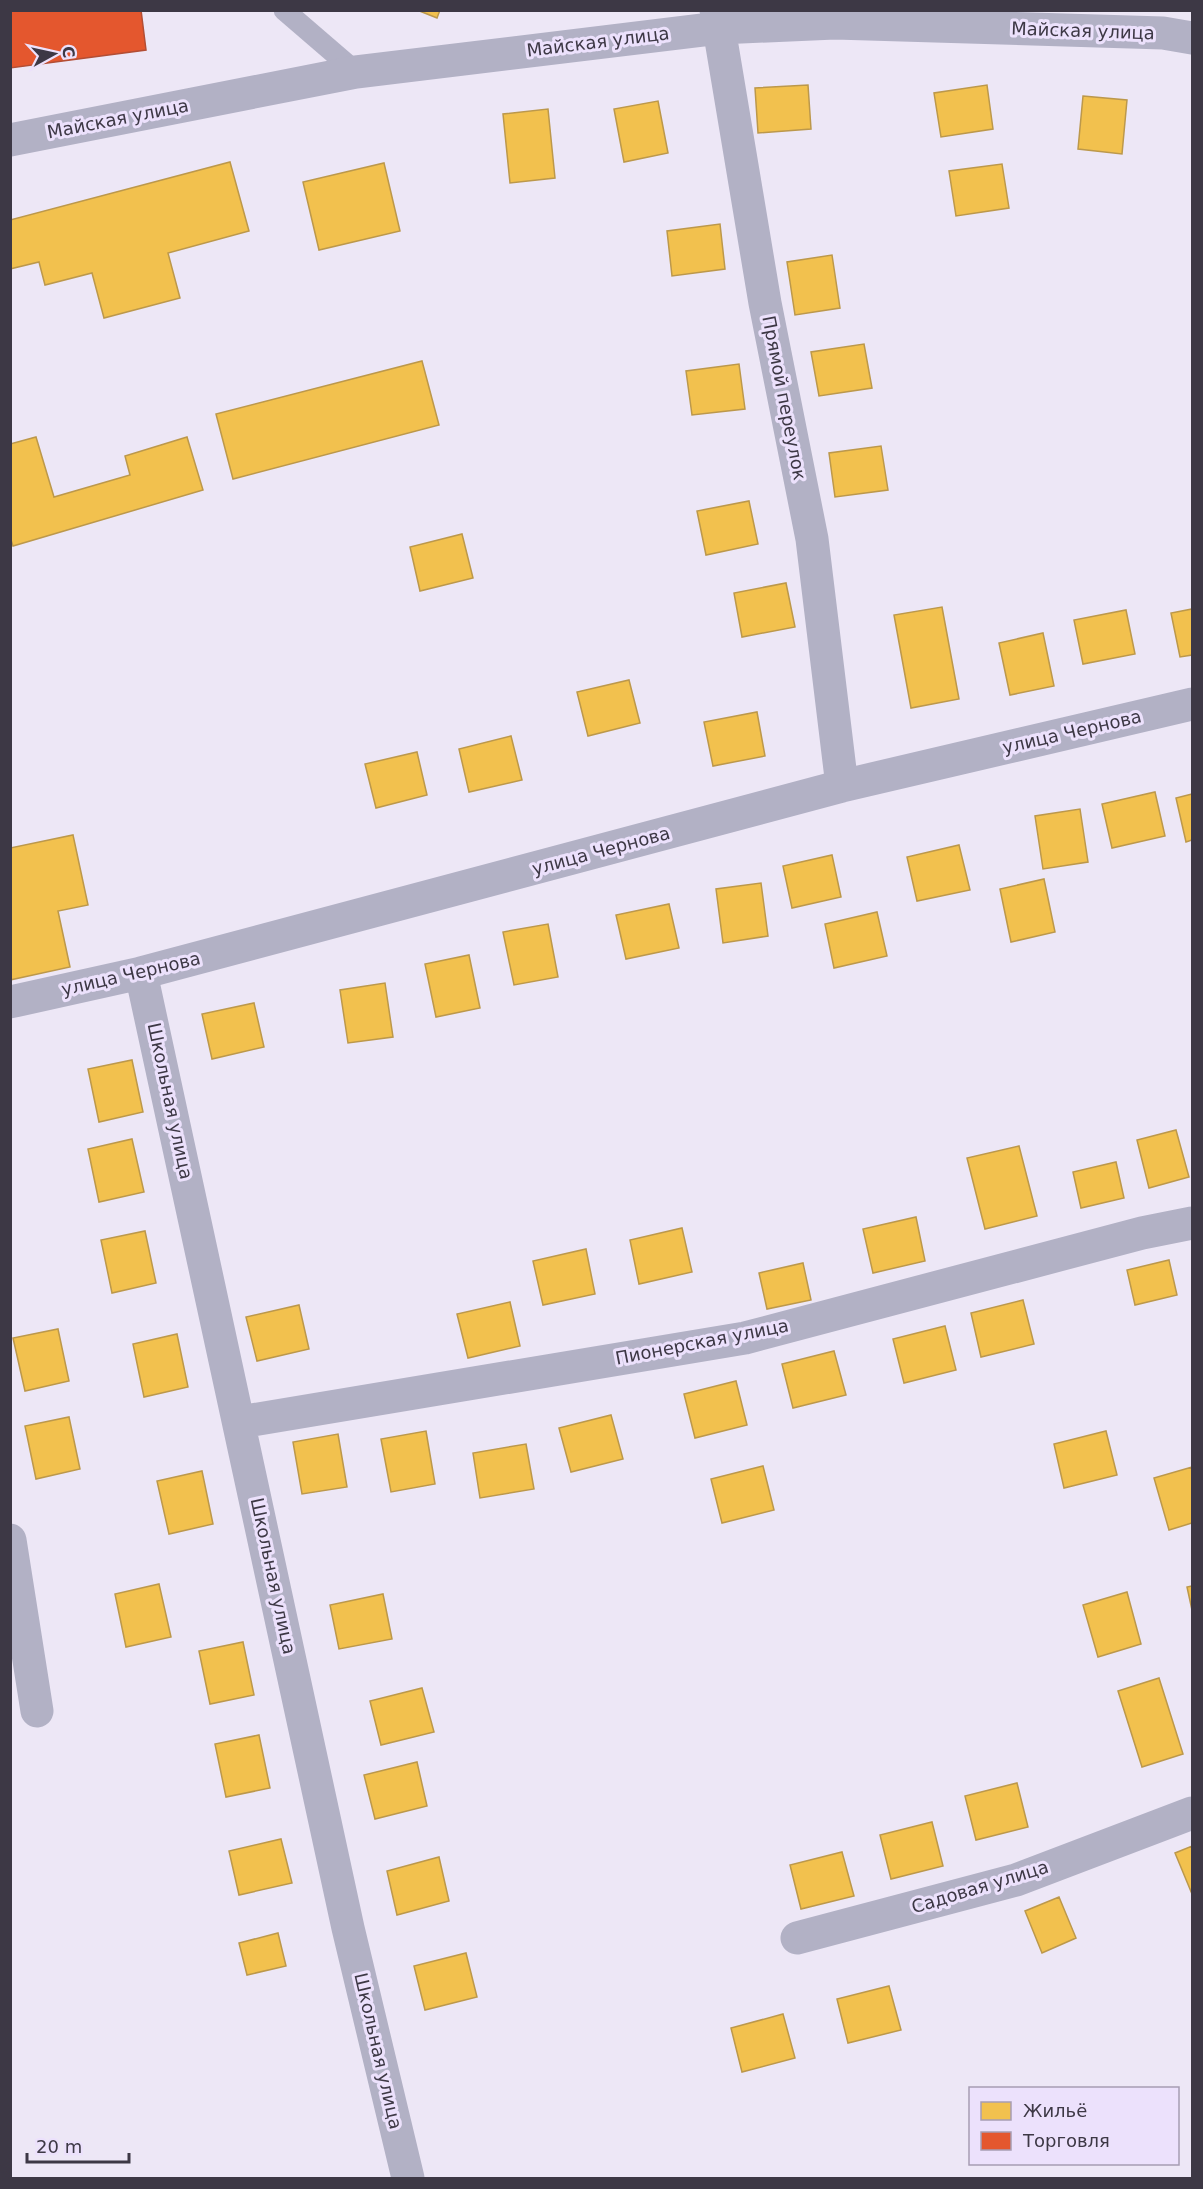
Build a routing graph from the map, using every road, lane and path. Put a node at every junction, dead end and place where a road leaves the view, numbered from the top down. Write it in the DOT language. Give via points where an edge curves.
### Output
graph roads {
  1 [pos="284,10"];
  2 [pos="718,19"];
  3 [pos="1176,27"];
  4 [pos="356,72"];
  5 [pos="10,140"];
  6 [pos="1192,704"];
  7 [pos="842,786"];
  8 [pos="141,973"];
  9 [pos="10,1002"];
  10 [pos="1192,1223"];
  11 [pos="240,1422"];
  12 [pos="10,1540"];
  13 [pos="37,1711"];
  14 [pos="1192,1813"];
  15 [pos="797,1938"];
  16 [pos="408,2178"];
  1 -- 4 [label="lane"];
  2 -- 3 [label="street, Майская улица"];
  2 -- 4 [label="street, Майская улица"];
  2 -- 7 [label="street, Прямой переулок" via="765,303 813,539"];
  4 -- 5 [label="street, Майская улица"];
  6 -- 7 [label="street, улица Чернова"];
  7 -- 8 [label="street, улица Чернова"];
  8 -- 9 [label="street, улица Чернова"];
  8 -- 11 [label="street, Школьная улица"];
  10 -- 11 [label="street, Пионерская улица" via="745,1338"];
  11 -- 16 [label="street, Школьная улица" via="348,1928"];
  12 -- 13 [label="street"];
  14 -- 15 [label="street, Садовая улица" via="1016,1880"];
}
